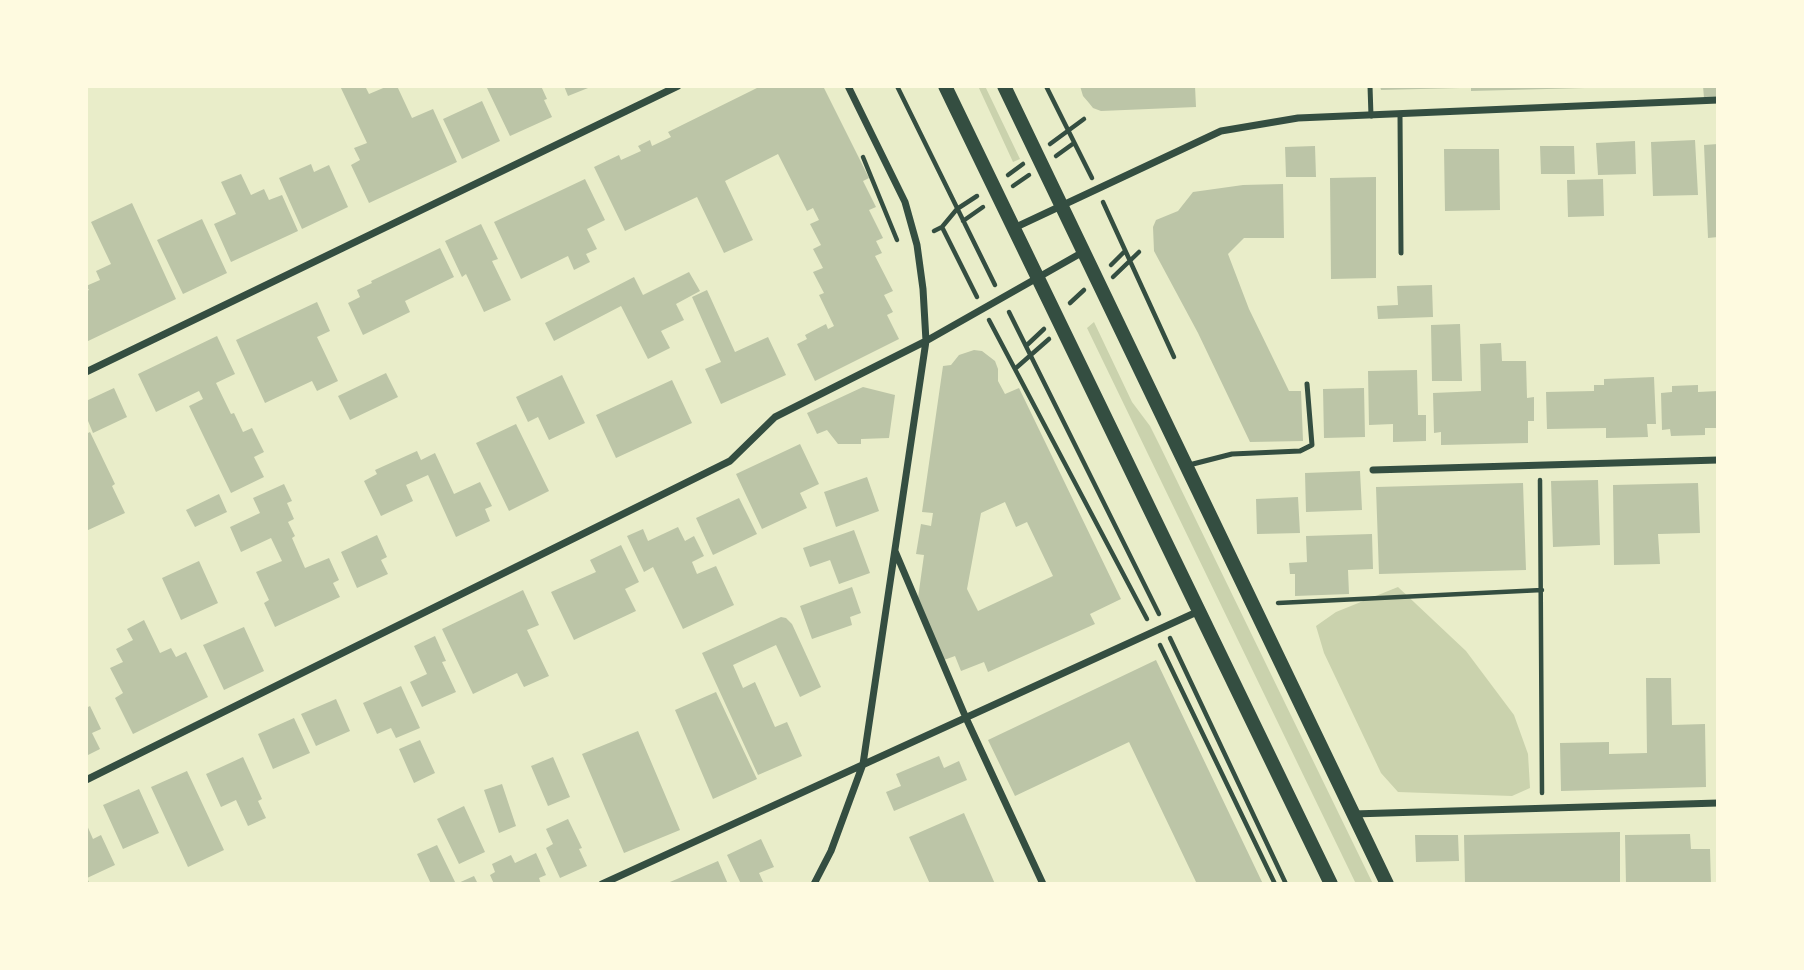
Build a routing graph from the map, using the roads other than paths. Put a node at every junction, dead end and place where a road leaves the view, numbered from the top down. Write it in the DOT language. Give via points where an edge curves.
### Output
graph roads {
  1 [pos="678,86"];
  2 [pos="848,86"];
  3 [pos="946,86"];
  4 [pos="1004,86"];
  5 [pos="1370,86"];
  6 [pos="1718,100"];
  7 [pos="1400,115"];
  8 [pos="1370,116"];
  9 [pos="1060,205"];
  10 [pos="1014,228"];
  11 [pos="1083,252"];
  12 [pos="1401,253"];
  13 [pos="1038,277"];
  14 [pos="926,341"];
  15 [pos="86,372"];
  16 [pos="1307,384"];
  17 [pos="1718,460"];
  18 [pos="1186,466"];
  19 [pos="1373,470"];
  20 [pos="894,550"];
  21 [pos="1199,611"];
  22 [pos="966,718"];
  23 [pos="863,764"];
  24 [pos="86,780"];
  25 [pos="1718,803"];
  26 [pos="1353,814"];
  27 [pos="602,884"];
  28 [pos="814,884"];
  29 [pos="1043,884"];
  30 [pos="1331,884"];
  31 [pos="1387,884"];
  1 -- 15 [label="street"];
  2 -- 14 [label="street" via="905,202 917,245"];
  3 -- 10 [label="main road"];
  4 -- 9 [label="main road"];
  5 -- 8 [label="lane"];
  6 -- 7 [label="street"];
  7 -- 8 [label="street"];
  7 -- 12 [label="lane"];
  8 -- 9 [label="street" via="1298,118 1221,131"];
  9 -- 10 [label="street"];
  9 -- 11 [label="main road"];
  10 -- 13 [label="main road"];
  11 -- 13 [label="street"];
  11 -- 18 [label="main road"];
  13 -- 14 [label="street"];
  13 -- 21 [label="main road"];
  14 -- 20 [label="street"];
  14 -- 24 [label="street" via="775,416 730,461"];
  16 -- 18 [label="lane" via="1312,445 1300,451 1232,454"];
  17 -- 19 [label="street"];
  18 -- 26 [label="main road"];
  20 -- 22 [label="street"];
  20 -- 23 [label="street"];
  21 -- 22 [label="street"];
  21 -- 30 [label="main road"];
  22 -- 23 [label="street"];
  22 -- 29 [label="street"];
  23 -- 27 [label="street"];
  23 -- 28 [label="street"];
  25 -- 26 [label="street"];
  26 -- 31 [label="main road"];
}
